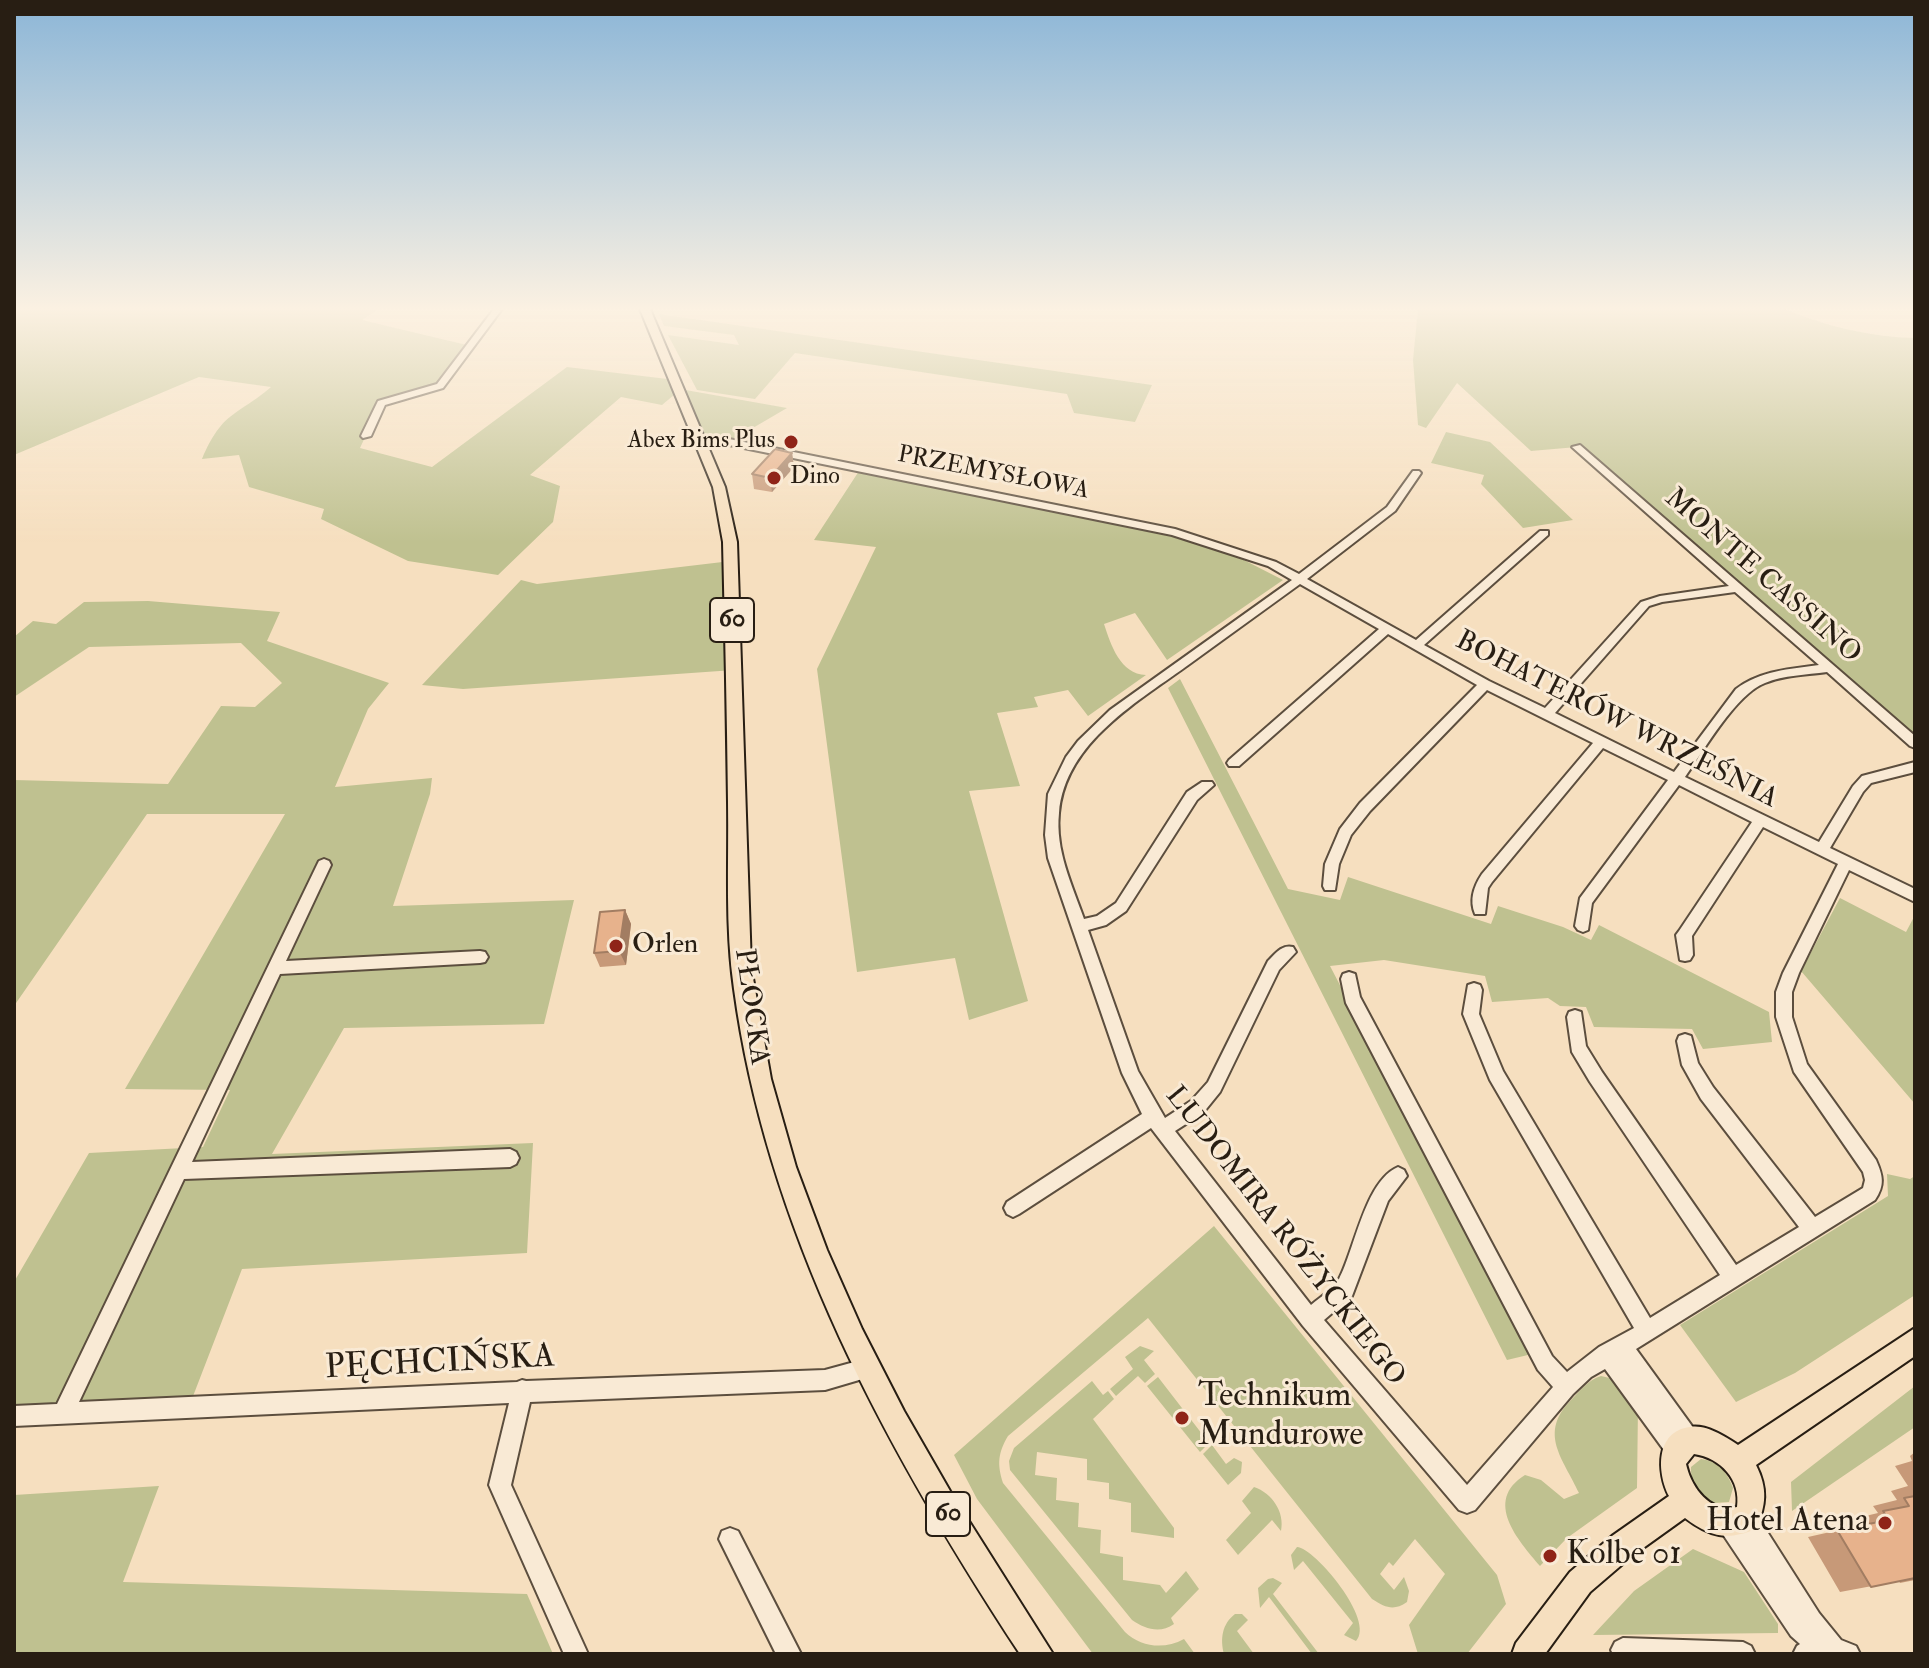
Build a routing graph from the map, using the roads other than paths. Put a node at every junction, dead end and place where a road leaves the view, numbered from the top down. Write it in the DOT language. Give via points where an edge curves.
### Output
graph roads {
  1 [pos="436,387"];
  2 [pos="679,387"];
  3 [pos="366,436"];
  4 [pos="703,443"];
  5 [pos="1577,447"];
  6 [pos="1416,473"];
  7 [pos="1544,533"];
  8 [pos="1301,578"];
  9 [pos="1737,588"];
  10 [pos="1387,629"];
  11 [pos="1416,646"];
  12 [pos="1828,668"];
  13 [pos="1485,684"];
  14 [pos="1546,715"];
  15 [pos="1601,742"];
  16 [pos="1915,743"];
  17 [pos="1234,763"];
  18 [pos="1915,767"];
  19 [pos="1675,779"];
  20 [pos="1207,785"];
  21 [pos="1760,821"];
  22 [pos="1822,850"];
  23 [pos="1846,862"];
  24 [pos="324,865"];
  25 [pos="1330,886"];
  26 [pos="1915,896"];
  27 [pos="1480,910"];
  28 [pos="1079,926"];
  29 [pos="1583,926"];
  30 [pos="1288,952"];
  31 [pos="1685,955"];
  32 [pos="480,957"];
  33 [pos="275,968"];
  34 [pos="1349,979"];
  35 [pos="1474,990"];
  36 [pos="1575,1017"];
  37 [pos="1685,1041"];
  38 [pos="1158,1124"];
  39 [pos="510,1158"];
  40 [pos="178,1171"];
  41 [pos="1398,1176"];
  42 [pos="1013,1208"];
  43 [pos="1813,1230"];
  44 [pos="1734,1278"];
  45 [pos="1310,1319"];
  46 [pos="1646,1329"];
  47 [pos="1915,1341"];
  48 [pos="1614,1350"];
  49 [pos="869,1368"];
  50 [pos="1566,1387"];
  51 [pos="522,1390"];
  52 [pos="63,1414"];
  53 [pos="14,1416"];
  54 [pos="1683,1445"];
  55 [pos="1737,1462"];
  56 [pos="1687,1500"];
  57 [pos="1736,1522"];
  58 [pos="730,1539"];
  59 [pos="1623,1650"];
  60 [pos="1840,1650"];
  61 [pos="576,1654"];
  62 [pos="789,1654"];
  63 [pos="1038,1654"];
  64 [pos="1527,1654"];
  65 [pos="1743,1654"];
  66 [pos="1805,1654"];
  1 -- 3 [label="street" via="381,403"];
  2 -- 4 [label="main road, PŁOCKA / 60"];
  4 -- 8 [label="street, PRZEMYSŁOWA" via="729,442 1134,523 1202,540"];
  4 -- 49 [label="main road, PŁOCKA / 60" via="730,542 738,909 751,1037 774,1130 809,1234"];
  5 -- 9 [label="street, MONTE CASSINO"];
  6 -- 8 [label="street, LUDOMIRA RÓŻYCKIEGO" via="1391,509"];
  7 -- 11 [label="street"];
  8 -- 10 [label="street, BOHATERÓW WRZEŚNIA"];
  8 -- 28 [label="street, LUDOMIRA RÓŻYCKIEGO" via="1114,713 1069,761 1055,788 1050,833"];
  9 -- 12 [label="street, MONTE CASSINO"];
  9 -- 14 [label="street" via="1645,604"];
  10 -- 11 [label="street, BOHATERÓW WRZEŚNIA"];
  10 -- 17 [label="street"];
  11 -- 13 [label="street, BOHATERÓW WRZEŚNIA"];
  12 -- 16 [label="street, MONTE CASSINO"];
  12 -- 19 [label="street" via="1750,683"];
  13 -- 14 [label="street, BOHATERÓW WRZEŚNIA"];
  13 -- 25 [label="street" via="1345,833"];
  14 -- 15 [label="street, BOHATERÓW WRZEŚNIA"];
  15 -- 19 [label="street, BOHATERÓW WRZEŚNIA"];
  15 -- 27 [label="street" via="1487,878"];
  18 -- 22 [label="street" via="1867,779"];
  19 -- 21 [label="street, BOHATERÓW WRZEŚNIA"];
  19 -- 29 [label="street" via="1585,902"];
  20 -- 28 [label="street" via="1192,796 1121,907 1101,921"];
  21 -- 22 [label="street, BOHATERÓW WRZEŚNIA"];
  21 -- 31 [label="street" via="1684,935"];
  22 -- 23 [label="street, BOHATERÓW WRZEŚNIA"];
  23 -- 26 [label="street, BOHATERÓW WRZEŚNIA"];
  23 -- 43 [label="street" via="1791,973 1784,1017 1800,1067 1876,1178 1869,1194"];
  24 -- 33 [label="street"];
  28 -- 38 [label="street, LUDOMIRA RÓŻYCKIEGO" via="1130,1073"];
  30 -- 38 [label="street" via="1273,966 1214,1087 1197,1107"];
  32 -- 33 [label="street"];
  33 -- 40 [label="street"];
  34 -- 50 [label="street" via="1352,998 1545,1363"];
  35 -- 46 [label="street" via="1471,1014 1496,1075"];
  36 -- 44 [label="street" via="1578,1047 1596,1077"];
  37 -- 43 [label="street" via="1690,1065 1707,1093"];
  38 -- 42 [label="street"];
  38 -- 45 [label="street, LUDOMIRA RÓŻYCKIEGO"];
  39 -- 40 [label="street"];
  40 -- 52 [label="street"];
  41 -- 45 [label="street" via="1381,1195 1345,1289"];
  43 -- 44 [label="street"];
  44 -- 46 [label="street"];
  45 -- 50 [label="street, LUDOMIRA RÓŻYCKIEGO" via="1467,1502"];
  46 -- 48 [label="street"];
  47 -- 55 [label="main road"];
  48 -- 50 [label="street"];
  48 -- 54 [label="street"];
  49 -- 51 [label="street, PĘCHCIŃSKA" via="825,1380"];
  49 -- 63 [label="main road, PŁOCKA / 60" via="955,1525"];
  51 -- 52 [label="street, PĘCHCIŃSKA"];
  51 -- 61 [label="street" via="500,1485"];
  52 -- 53 [label="street, PĘCHCIŃSKA"];
  54 -- 55 [label="main road" via="1713,1444"];
  54 -- 56 [label="main road" via="1673,1470"];
  55 -- 57 [label="main road" via="1753,1499"];
  56 -- 57 [label="main road" via="1704,1516"];
  56 -- 64 [label="main road" via="1580,1582"];
  57 -- 60 [label="street" via="1799,1628 1812,1640"];
  58 -- 62 [label="street"];
  59 -- 65 [label="street"];
  60 -- 66 [label="street"];
}
